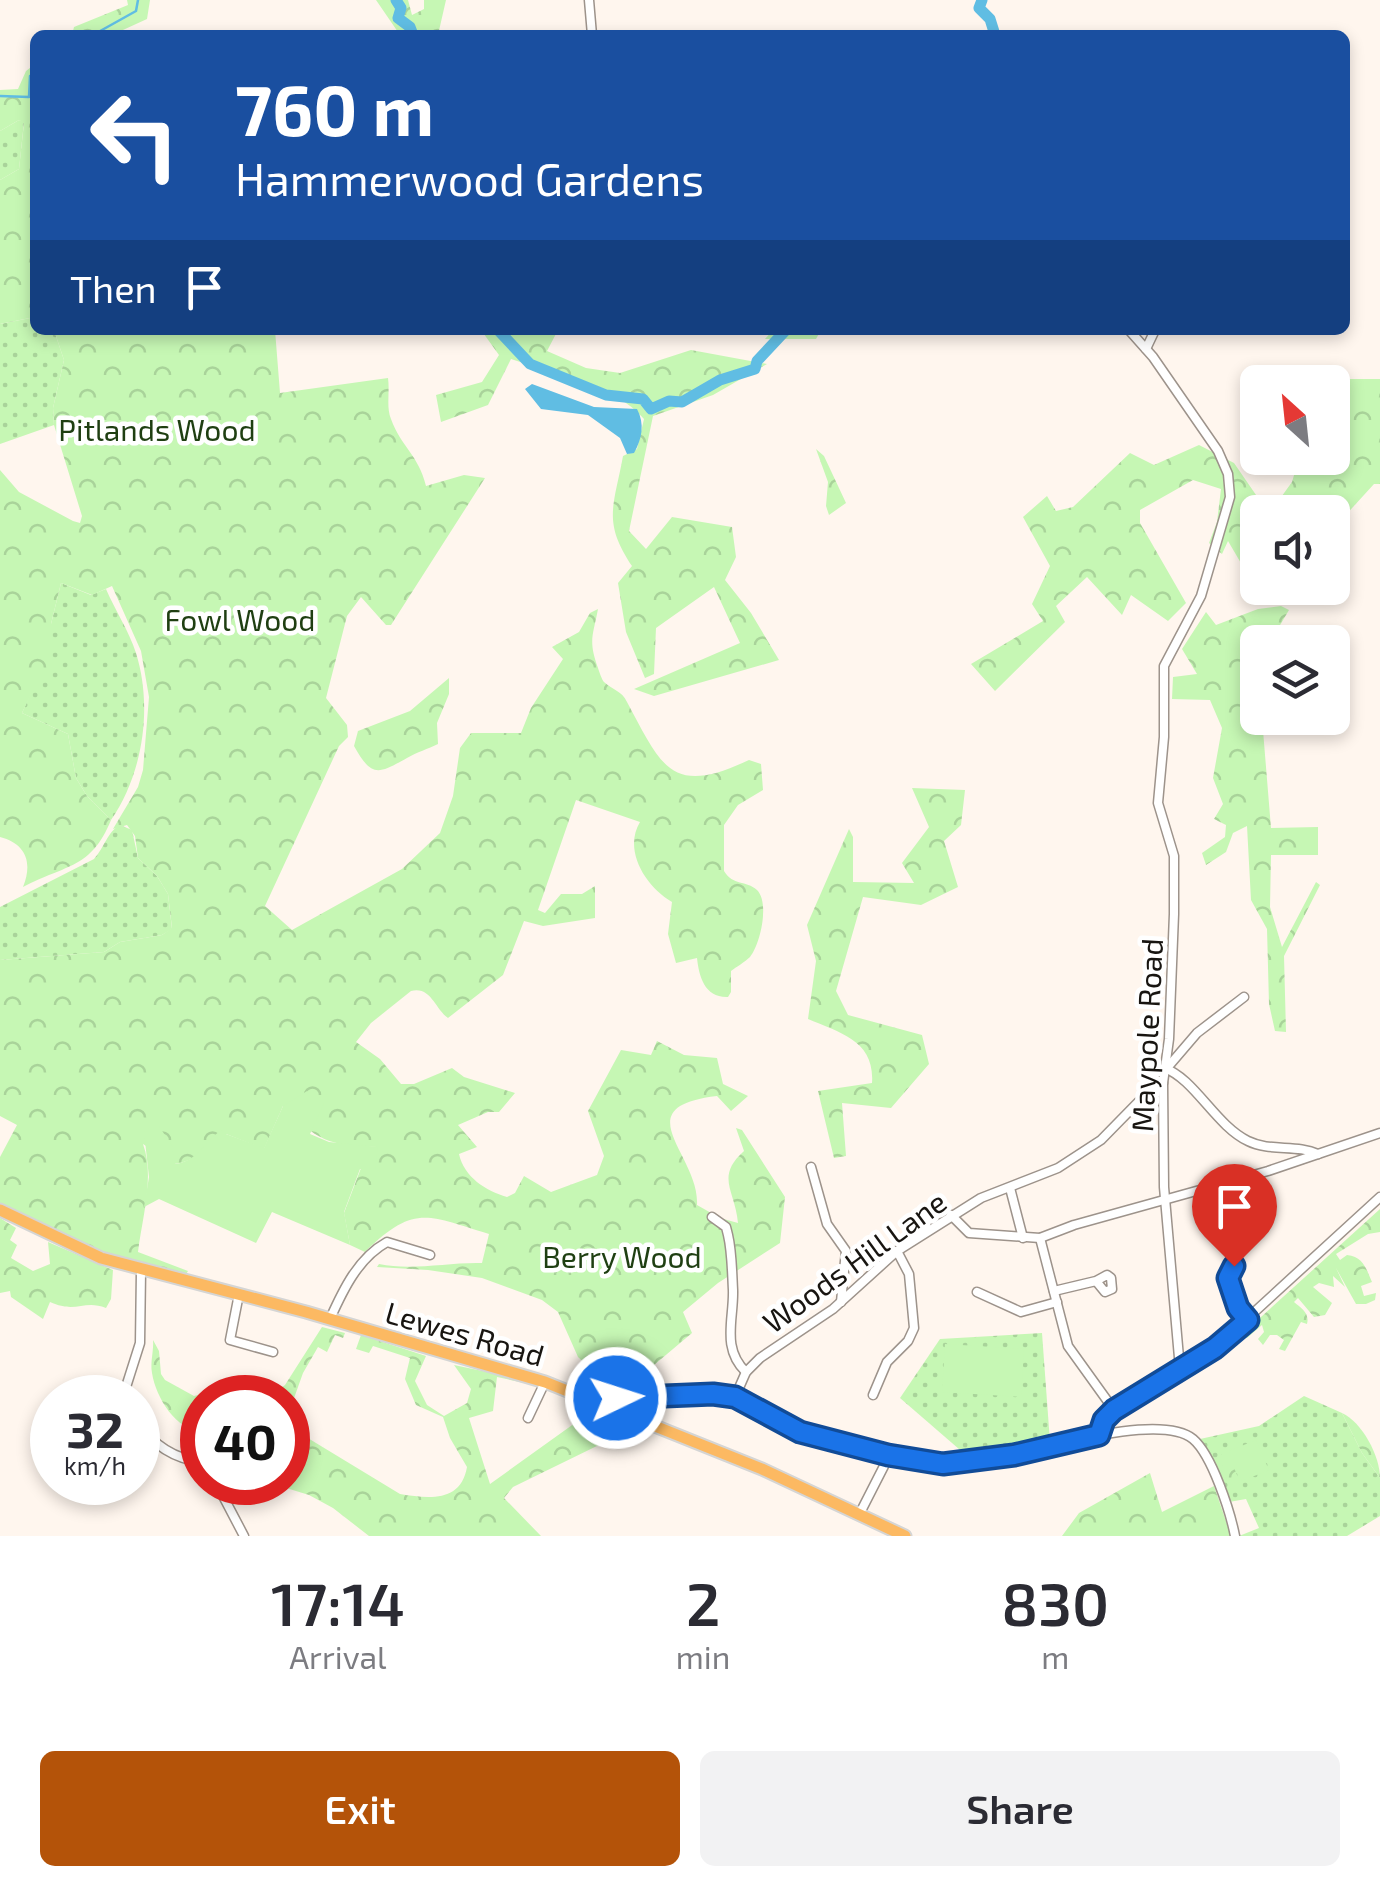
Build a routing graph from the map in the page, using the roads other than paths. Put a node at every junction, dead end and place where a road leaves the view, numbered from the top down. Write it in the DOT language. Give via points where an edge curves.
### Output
graph roads {
  1 [pos="589,0"];
  2 [pos="592,30"];
  3 [pos="1134,335"];
  4 [pos="1152,335"];
  5 [pos="1146,348"];
  6 [pos="1244,996"];
  7 [pos="1165,1068"];
  8 [pos="1163,1082"];
  9 [pos="1380,1133"];
  10 [pos="1318,1154"];
  11 [pos="811,1166"];
  12 [pos="1010,1188"];
  13 [pos="1380,1197"];
  14 [pos="1166,1202"];
  15 [pos="0,1210"];
  16 [pos="951,1215"];
  17 [pos="712,1216"];
  18 [pos="1022,1238"];
  19 [pos="1040,1238"];
  20 [pos="897,1251"];
  21 [pos="430,1254"];
  22 [pos="1234,1266"];
  23 [pos="141,1271"];
  24 [pos="1096,1281"];
  25 [pos="1054,1291"];
  26 [pos="977,1292"];
  27 [pos="239,1294"];
  28 [pos="841,1302"];
  29 [pos="1057,1302"];
  30 [pos="330,1319"];
  31 [pos="1248,1320"];
  32 [pos="273,1352"];
  33 [pos="1180,1369"];
  34 [pos="746,1372"];
  35 [pos="130,1375"];
  36 [pos="544,1382"];
  37 [pos="873,1396"];
  38 [pos="735,1397"];
  39 [pos="602,1404"];
  40 [pos="1114,1410"];
  41 [pos="528,1418"];
  42 [pos="1099,1435"];
  43 [pos="880,1453"];
  44 [pos="898,1457"];
  45 [pos="884,1466"];
  46 [pos="228,1505"];
  47 [pos="860,1513"];
  48 [pos="244,1536"];
  49 [pos="905,1536"];
  50 [pos="1236,1536"];
  1 -- 2 [label="street"];
  3 -- 5 [label="street, Maypole Road"];
  4 -- 5 [label="street"];
  5 -- 7 [label="street, Maypole Road" via="1218,451 1230,497 1202,596 1164,666 1158,803 1174,856"];
  6 -- 7 [label="street"];
  7 -- 8 [label="street, Maypole Road"];
  7 -- 10 [label="street" via="1247,1141"];
  8 -- 12 [label="street, Woods Hill Lane" via="1101,1140 1055,1170"];
  8 -- 14 [label="street, Maypole Road"];
  9 -- 10 [label="street"];
  10 -- 14 [label="street"];
  11 -- 28 [label="street" via="827,1224 846,1251"];
  12 -- 16 [label="street, Woods Hill Lane"];
  12 -- 18 [label="street"];
  13 -- 31 [label="street"];
  14 -- 19 [label="street"];
  14 -- 33 [label="street, Maypole Road"];
  15 -- 23 [label="highway, Lewes Road"];
  16 -- 18 [label="street" via="969,1233"];
  16 -- 20 [label="street, Woods Hill Lane"];
  17 -- 34 [label="street" via="726,1227 731,1246 728,1333"];
  18 -- 19 [label="street"];
  19 -- 25 [label="street"];
  20 -- 28 [label="street, Woods Hill Lane"];
  20 -- 37 [label="street" via="909,1274 914,1328 887,1362"];
  21 -- 30 [label="street" via="382,1244 342,1290"];
  22 -- 31 [label="street" via="1228,1278"];
  23 -- 27 [label="highway, Lewes Road"];
  23 -- 35 [label="street" via="140,1343"];
  24 -- 25 [label="street"];
  25 -- 29 [label="street"];
  26 -- 29 [label="street" via="1022,1312"];
  27 -- 30 [label="highway, Lewes Road"];
  27 -- 32 [label="street" via="230,1340"];
  28 -- 34 [label="street, Woods Hill Lane"];
  29 -- 40 [label="street" via="1068,1346"];
  30 -- 36 [label="highway, Lewes Road"];
  31 -- 33 [label="street"];
  33 -- 40 [label="street"];
  34 -- 38 [label="street, Woods Hill Lane"];
  36 -- 39 [label="highway, Lewes Road"];
  36 -- 41 [label="street"];
  38 -- 39 [label="street" via="649,1394"];
  38 -- 43 [label="street" via="800,1432"];
  39 -- 47 [label="highway, Lewes Road"];
  40 -- 42 [label="street"];
  42 -- 44 [label="street" via="970,1463"];
  42 -- 50 [label="street" via="1170,1429 1190,1436 1201,1447"];
  43 -- 44 [label="street"];
  43 -- 45 [label="street"];
  44 -- 45 [label="street"];
  45 -- 47 [label="street"];
  46 -- 48 [label="street"];
  47 -- 49 [label="highway, Lewes Road"];
}
